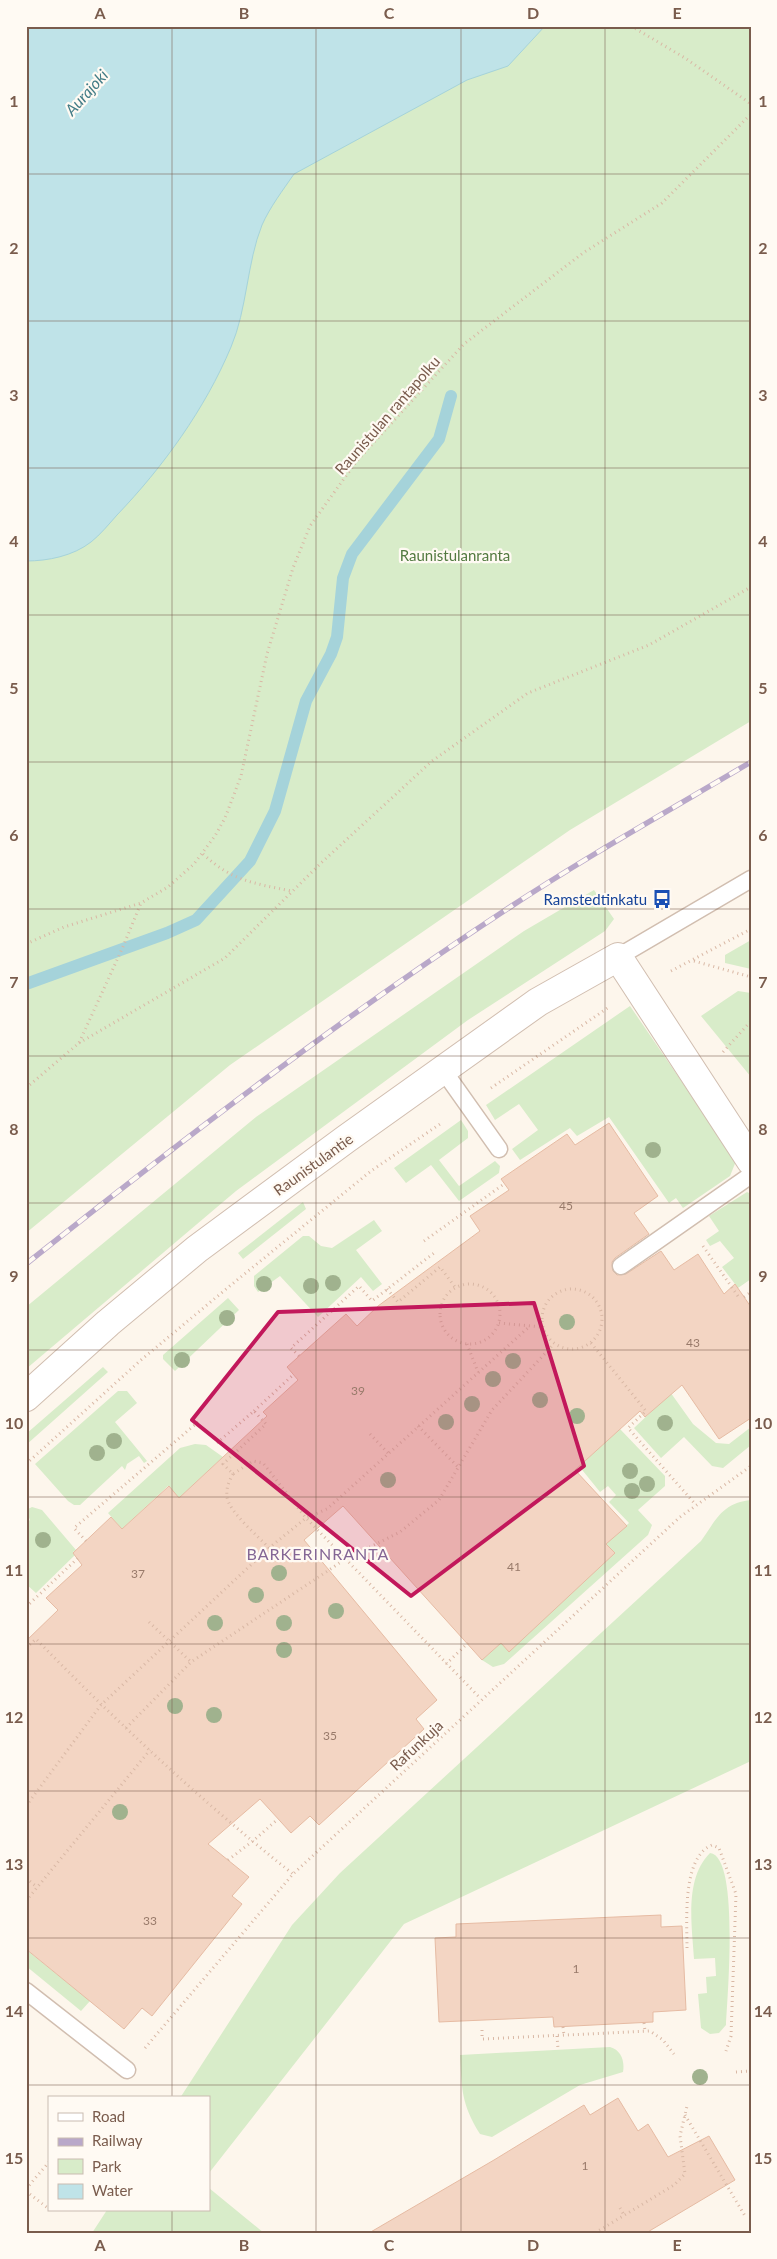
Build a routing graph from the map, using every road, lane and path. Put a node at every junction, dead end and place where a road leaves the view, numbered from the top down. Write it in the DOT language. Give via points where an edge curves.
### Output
graph roads {
  1 [pos="631,26"];
  2 [pos="751,104"];
  3 [pos="751,114"];
  4 [pos="751,587"];
  5 [pos="203,854"];
  6 [pos="751,879"];
  7 [pos="291,891"];
  8 [pos="141,903"];
  9 [pos="751,929"];
  10 [pos="26,944"];
  11 [pos="618,957"];
  12 [pos="693,961"];
  13 [pos="751,977"];
  14 [pos="637,987"];
  15 [pos="79,1043"];
  16 [pos="443,1070"];
  17 [pos="26,1088"];
  18 [pos="468,1105"];
  19 [pos="499,1150"];
  20 [pos="751,1161"];
  21 [pos="751,1175"];
  22 [pos="504,1184"];
  23 [pos="686,1221"];
  24 [pos="424,1241"];
  25 [pos="434,1253"];
  26 [pos="621,1266"];
  27 [pos="455,1287"];
  28 [pos="387,1289"];
  29 [pos="751,1292"];
  30 [pos="499,1323"];
  31 [pos="530,1326"];
  32 [pos="542,1327"];
  33 [pos="591,1342"];
  34 [pos="467,1344"];
  35 [pos="554,1344"];
  36 [pos="299,1356"];
  37 [pos="478,1372"];
  38 [pos="293,1375"];
  39 [pos="26,1397"];
  40 [pos="254,1411"];
  41 [pos="198,1422"];
  42 [pos="418,1426"];
  43 [pos="370,1434"];
  44 [pos="217,1443"];
  45 [pos="388,1453"];
  46 [pos="26,1464"];
  47 [pos="751,1466"];
  48 [pos="458,1467"];
  49 [pos="233,1474"];
  50 [pos="696,1505"];
  51 [pos="306,1518"];
  52 [pos="86,1541"];
  53 [pos="270,1548"];
  54 [pos="78,1558"];
  55 [pos="344,1560"];
  56 [pos="26,1606"];
  57 [pos="149,1622"];
  58 [pos="168,1641"];
  59 [pos="468,1643"];
  60 [pos="26,1648"];
  61 [pos="190,1662"];
  62 [pos="446,1664"];
  63 [pos="481,1699"];
  64 [pos="101,1706"];
  65 [pos="126,1728"];
  66 [pos="150,1750"];
  67 [pos="26,1806"];
  68 [pos="278,1819"];
  69 [pos="253,1841"];
  70 [pos="228,1860"];
  71 [pos="293,1874"];
  72 [pos="26,1878"];
  73 [pos="37,1887"];
  74 [pos="26,1901"];
  75 [pos="687,1948"];
  76 [pos="26,1991"];
  77 [pos="644,2023"];
  78 [pos="563,2026"];
  79 [pos="482,2030"];
  80 [pos="645,2031"];
  81 [pos="557,2036"];
  82 [pos="564,2036"];
  83 [pos="558,2049"];
  84 [pos="726,2051"];
  85 [pos="674,2054"];
  86 [pos="127,2070"];
  87 [pos="736,2072"];
  88 [pos="751,2072"];
  89 [pos="687,2106"];
  90 [pos="685,2114"];
  91 [pos="48,2163"];
  92 [pos="26,2190"];
  93 [pos="48,2208"];
  94 [pos="620,2208"];
  95 [pos="624,2216"];
  96 [pos="745,2216"];
  97 [pos="595,2233"];
  1 -- 2 [label="path" via="685,58"];
  3 -- 5 [label="path, Raunistulan rantapolku" via="662,203 583,253 464,344 356,462 310,526 293,568 267,654 242,776 225,818"];
  4 -- 7 [label="path" via="649,645 528,693 432,760"];
  5 -- 7 [label="path" via="235,878"];
  5 -- 8 [label="path, Raunistulan rantapolku" via="168,887"];
  6 -- 11 [label="lane"];
  7 -- 15 [label="path" via="225,958"];
  8 -- 10 [label="path, Raunistulan rantapolku" via="64,927"];
  8 -- 15 [label="path"];
  9 -- 12 [label="path"];
  11 -- 14 [label="street"];
  11 -- 16 [label="street, Raunistulantie" via="538,1002"];
  12 -- 13 [label="path"];
  12 -- 14 [label="path"];
  14 -- 18 [label="path"];
  14 -- 20 [label="street"];
  15 -- 17 [label="path"];
  16 -- 18 [label="lane"];
  16 -- 39 [label="street, Raunistulantie" via="197,1249"];
  18 -- 19 [label="lane"];
  18 -- 46 [label="path" via="371,1171 141,1360"];
  21 -- 23 [label="lane"];
  22 -- 24 [label="path"];
  23 -- 26 [label="lane"];
  23 -- 29 [label="path" via="742,1298"];
  25 -- 28 [label="path"];
  27 -- 28 [label="path" via="440,1267 398,1302"];
  27 -- 30 [label="path" via="464,1283 475,1284 493,1293 500,1307"];
  27 -- 34 [label="path" via="442,1301 440,1319 449,1336"];
  28 -- 36 [label="path" via="372,1301 359,1286 291,1348"];
  30 -- 31 [label="path"];
  30 -- 34 [label="path" via="487,1340"];
  31 -- 32 [label="path"];
  31 -- 37 [label="path"];
  32 -- 33 [label="path" via="541,1317 549,1298 567,1289 577,1290 594,1299 601,1312 598,1336"];
  32 -- 35 [label="path"];
  33 -- 35 [label="path" via="573,1350"];
  33 -- 50 [label="path" via="646,1411 628,1428"];
  34 -- 37 [label="path"];
  35 -- 48 [label="path" via="492,1410"];
  37 -- 42 [label="path"];
  38 -- 40 [label="path"];
  40 -- 44 [label="path"];
  40 -- 49 [label="path" via="266,1424 223,1464"];
  41 -- 52 [label="path" via="74,1528"];
  42 -- 45 [label="path"];
  42 -- 48 [label="path"];
  43 -- 45 [label="path"];
  45 -- 51 [label="path" via="328,1509"];
  47 -- 50 [label="path, Rafunkuja"];
  48 -- 55 [label="path" via="439,1500 400,1532"];
  49 -- 51 [label="path" via="253,1461 263,1463"];
  49 -- 53 [label="path" via="228,1483 227,1498 233,1510"];
  50 -- 63 [label="path, Rafunkuja"];
  51 -- 53 [label="path"];
  51 -- 55 [label="path"];
  53 -- 58 [label="path"];
  54 -- 56 [label="path"];
  55 -- 61 [label="path"];
  55 -- 62 [label="path"];
  57 -- 58 [label="path"];
  58 -- 61 [label="path"];
  58 -- 64 [label="path"];
  59 -- 62 [label="path"];
  60 -- 64 [label="path" via="36,1639"];
  61 -- 65 [label="path"];
  62 -- 63 [label="path"];
  63 -- 71 [label="path, Rafunkuja"];
  64 -- 65 [label="path"];
  64 -- 67 [label="path"];
  65 -- 66 [label="path"];
  66 -- 69 [label="path"];
  66 -- 73 [label="path"];
  68 -- 69 [label="path"];
  69 -- 70 [label="path"];
  69 -- 71 [label="path"];
  71 -- 86 [label="path, Rafunkuja"];
  72 -- 73 [label="path"];
  73 -- 74 [label="path"];
  75 -- 84 [label="path" via="687,1904 694,1862 704,1848 712,1845 719,1848 736,1894 731,2036"];
  76 -- 86 [label="lane"];
  77 -- 80 [label="path"];
  78 -- 82 [label="path"];
  79 -- 81 [label="path" via="482,2039"];
  80 -- 82 [label="path"];
  80 -- 85 [label="path" via="663,2040"];
  81 -- 82 [label="path"];
  81 -- 83 [label="path"];
  87 -- 88 [label="path"];
  89 -- 90 [label="path"];
  90 -- 95 [label="path" via="680,2136 685,2174 674,2185"];
  90 -- 96 [label="path"];
  91 -- 92 [label="path"];
  92 -- 93 [label="path"];
  94 -- 95 [label="path"];
  95 -- 97 [label="path"];
}
